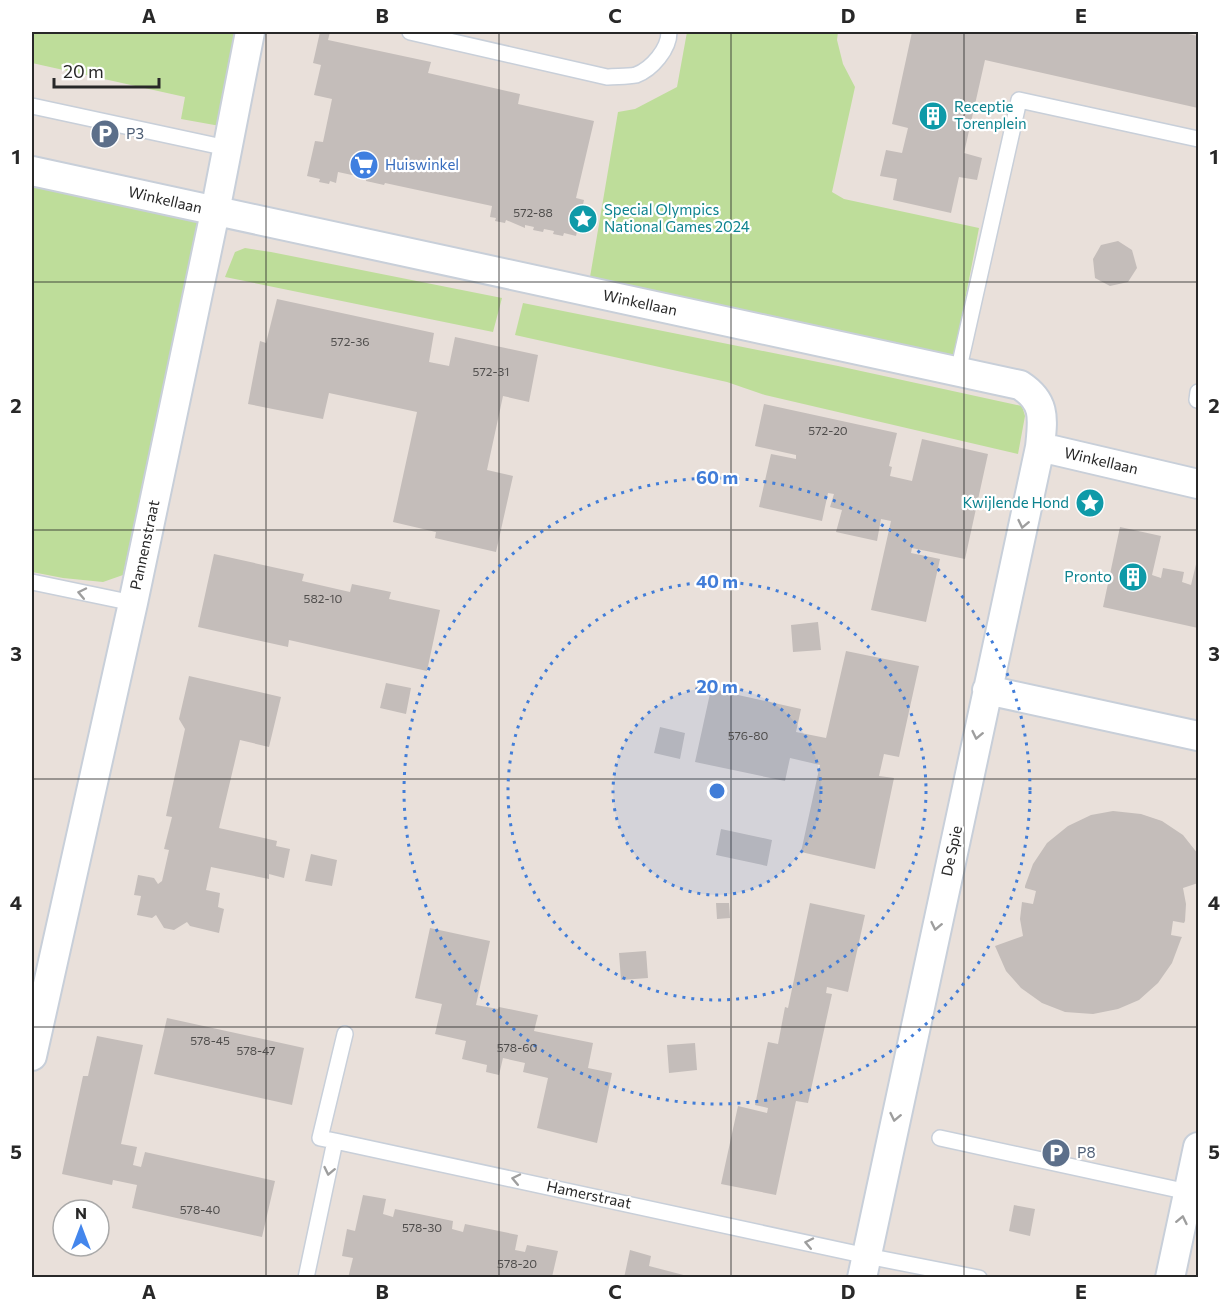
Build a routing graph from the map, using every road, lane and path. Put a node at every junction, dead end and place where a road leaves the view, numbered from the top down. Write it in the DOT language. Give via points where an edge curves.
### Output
graph roads {
  1 [pos="250,32"];
  2 [pos="410,32"];
  3 [pos="669,32"];
  4 [pos="32,106"];
  5 [pos="1198,139"];
  6 [pos="227,148"];
  7 [pos="32,171"];
  8 [pos="215,212"];
  9 [pos="958,372"];
  10 [pos="1040,447"];
  11 [pos="1198,484"];
  12 [pos="32,582"];
  13 [pos="133,603"];
  14 [pos="987,690"];
  15 [pos="1198,736"];
  16 [pos="345,1034"];
  17 [pos="33,1040"];
  18 [pos="940,1138"];
  19 [pos="335,1141"];
  20 [pos="1198,1147"];
  21 [pos="1188,1192"];
  22 [pos="864,1267"];
  23 [pos="306,1278"];
  24 [pos="979,1278"];
  25 [pos="1170,1278"];
  1 -- 6 [label="street, Pannenstraat"];
  2 -- 3 [label="lane" via="607,77 636,75 655,63"];
  4 -- 6 [label="lane"];
  5 -- 9 [label="lane" via="1019,100"];
  6 -- 8 [label="street, Pannenstraat"];
  7 -- 8 [label="street, Winkellaan"];
  8 -- 9 [label="street, Winkellaan"];
  8 -- 13 [label="street, Pannenstraat"];
  9 -- 10 [label="street, Winkellaan" via="1020,385 1031,392 1043,419"];
  10 -- 11 [label="street, Winkellaan"];
  10 -- 14 [label="street, De Spie, one-way"];
  13 -- 12 [label="lane, one-way"];
  13 -- 17 [label="street, Pannenstraat"];
  14 -- 15 [label="street"];
  14 -- 22 [label="street, De Spie, one-way"];
  16 -- 19 [label="lane" via="320,1138"];
  18 -- 21 [label="lane"];
  22 -- 19 [label="lane, Hamerstraat, one-way"];
  19 -- 23 [label="lane, one-way"];
  20 -- 21 [label="street"];
  25 -- 21 [label="street, one-way"];
  22 -- 24 [label="lane, Hamerstraat"];
}
